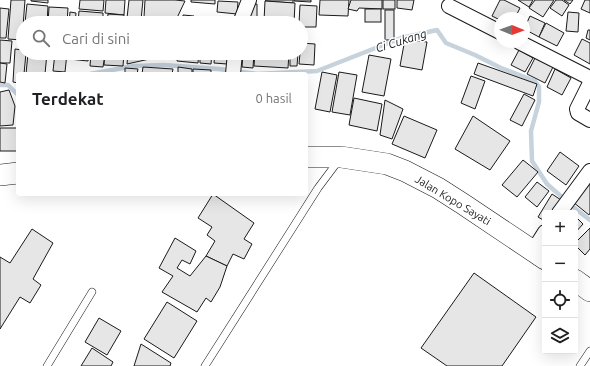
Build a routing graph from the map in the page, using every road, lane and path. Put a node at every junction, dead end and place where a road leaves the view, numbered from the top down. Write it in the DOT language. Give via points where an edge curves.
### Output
graph roads {
  1 [pos="249,0"];
  2 [pos="449,6"];
  3 [pos="243,16"];
  4 [pos="494,29"];
  5 [pos="530,48"];
  6 [pos="234,60"];
  7 [pos="233,72"];
  8 [pos="590,78"];
  9 [pos="590,83"];
  10 [pos="590,120"];
  11 [pos="308,157"];
  12 [pos="341,157"];
  13 [pos="590,171"];
  14 [pos="16,173"];
  15 [pos="0,174"];
  16 [pos="563,208"];
  17 [pos="542,244"];
  18 [pos="539,255"];
  19 [pos="578,282"];
  20 [pos="590,291"];
  21 [pos="92,292"];
  22 [pos="590,351"];
  23 [pos="47,366"];
  24 [pos="205,366"];
  25 [pos="580,366"];
  1 -- 3 [label="street"];
  2 -- 4 [label="street"];
  5 -- 8 [label="street"];
  6 -- 7 [label="street"];
  9 -- 10 [label="street" via="577,109 578,113"];
  11 -- 12 [label="main road, Jalan Kopo Sayati"];
  12 -- 18 [label="main road, Jalan Kopo Sayati" via="387,164 405,171 438,188"];
  12 -- 24 [label="lane" via="318,188"];
  13 -- 16 [label="street"];
  14 -- 15 [label="main road"];
  17 -- 18 [label="street"];
  19 -- 20 [label="main road"];
  21 -- 23 [label="lane"];
  22 -- 25 [label="lane"];
}
